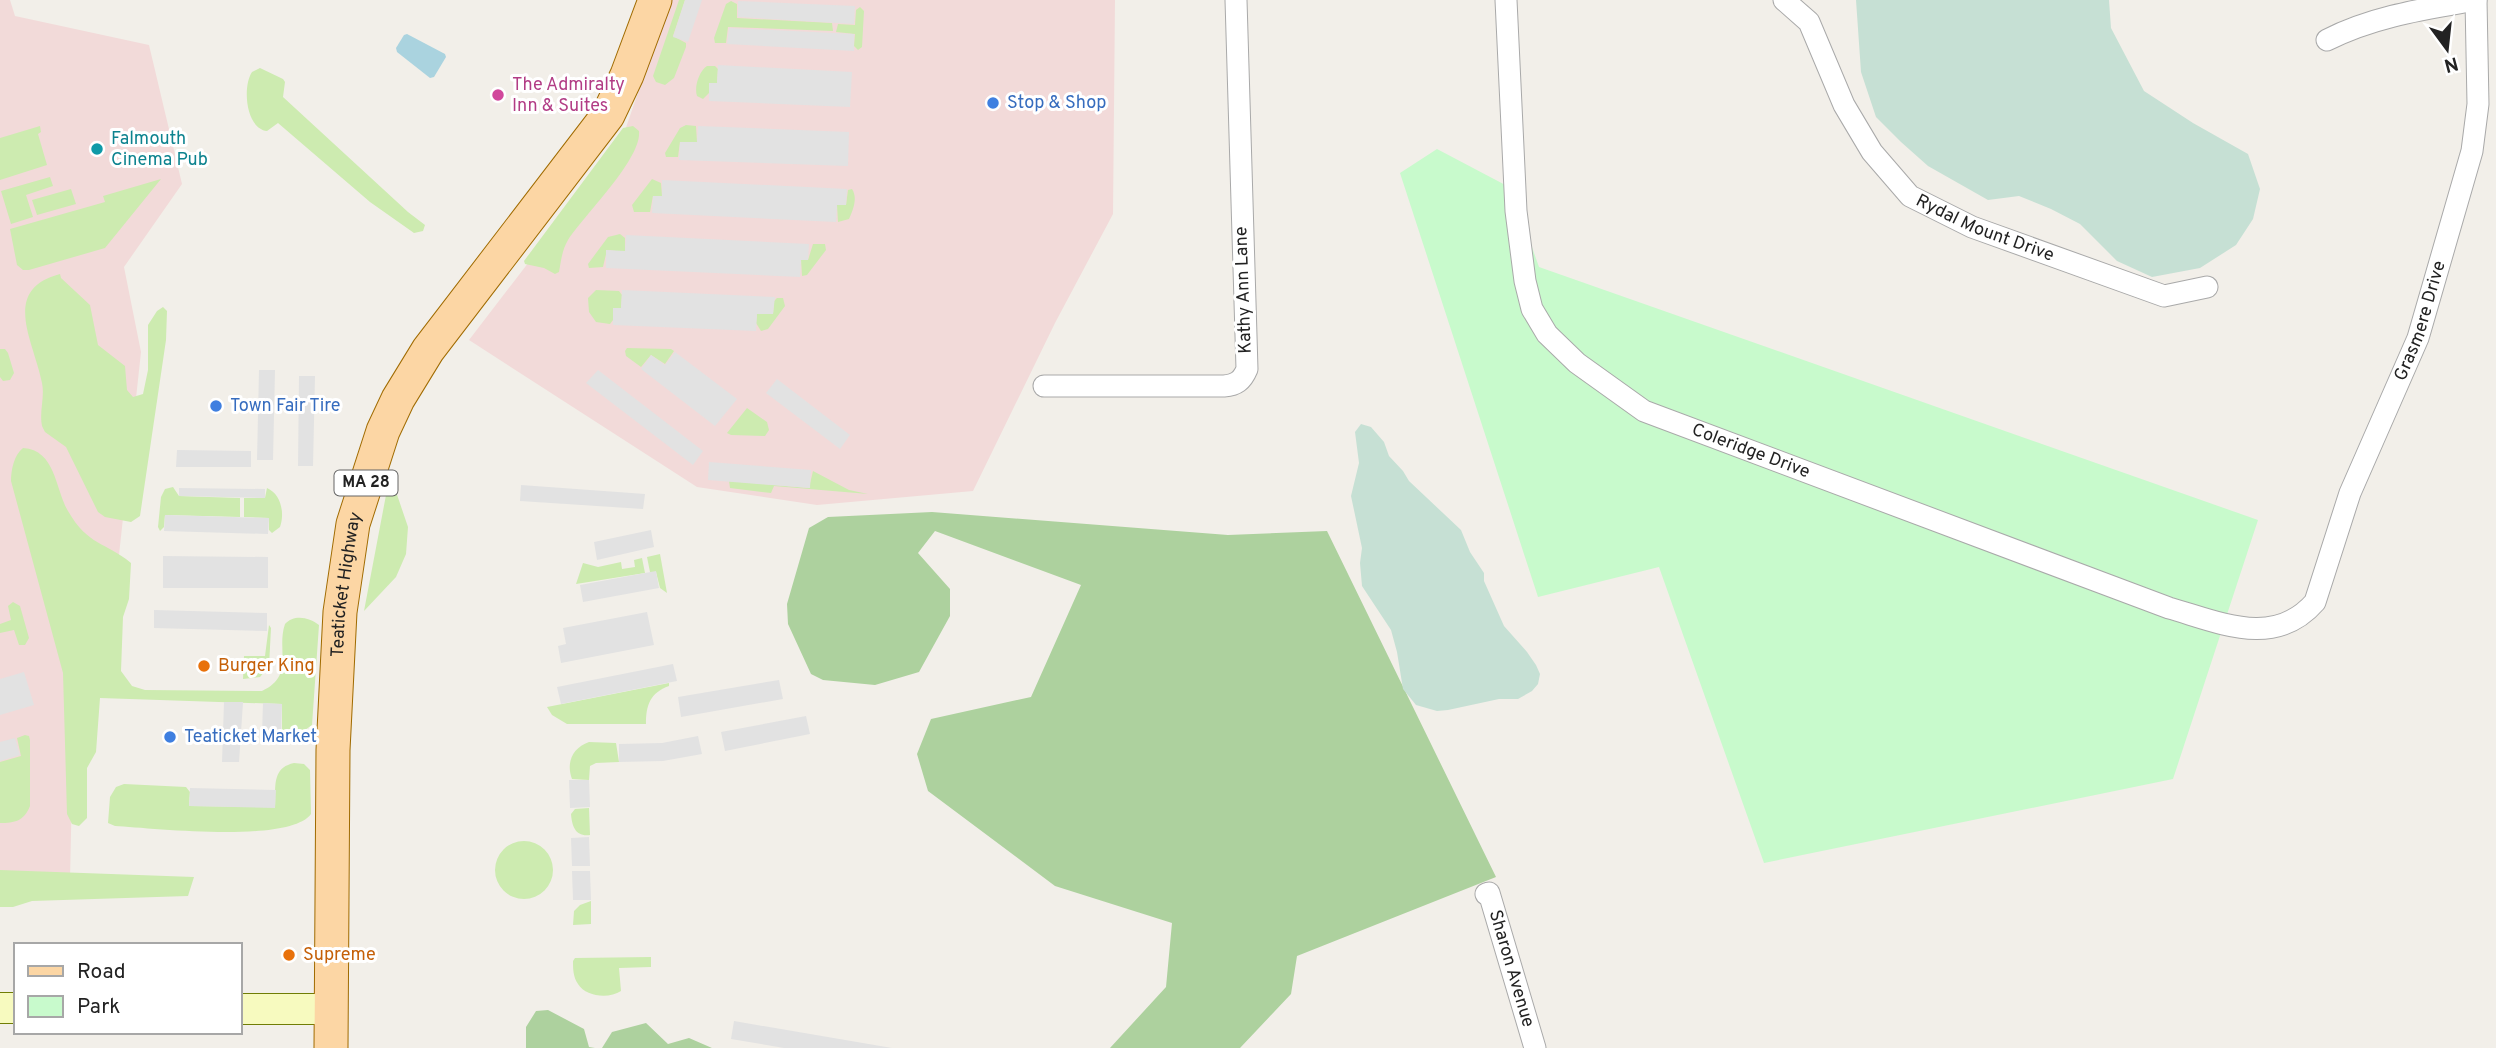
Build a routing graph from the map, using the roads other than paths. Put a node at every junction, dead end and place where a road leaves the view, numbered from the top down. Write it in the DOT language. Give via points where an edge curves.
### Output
graph roads {
  1 [pos="655,0"];
  2 [pos="1236,0"];
  3 [pos="1506,0"];
  4 [pos="1784,0"];
  5 [pos="2476,0"];
  6 [pos="2327,40"];
  7 [pos="2207,287"];
  8 [pos="1044,386"];
  9 [pos="2295,620"];
  10 [pos="1486,894"];
  11 [pos="242,1009"];
  12 [pos="332,1009"];
  13 [pos="331,1048"];
  14 [pos="1535,1048"];
  1 -- 12 [label="main road, Teaticket Highway / MA 28" via="608,115 428,350 398,399 376,448 353,524 339,625 333,751"];
  2 -- 8 [label="street, Kathy Ann Lane" via="1244,376 1232,386"];
  3 -- 9 [label="street, Coleridge Drive" via="1516,211 1525,281 1532,309 1547,334 1577,363 1644,411 2169,608 2245,629 2271,628"];
  4 -- 7 [label="street, Rydal Mount Drive" via="1809,22 1844,105 1872,152 1910,196 1972,227 2164,296"];
  5 -- 6 [label="street" via="2393,15"];
  5 -- 9 [label="street, Grasmere Drive" via="2478,104 2472,151 2418,338 2350,493 2315,602"];
  10 -- 14 [label="street, Sharon Avenue"];
  11 -- 12 [label="main road"];
  12 -- 13 [label="main road, Teaticket Highway / MA 28"];
}
